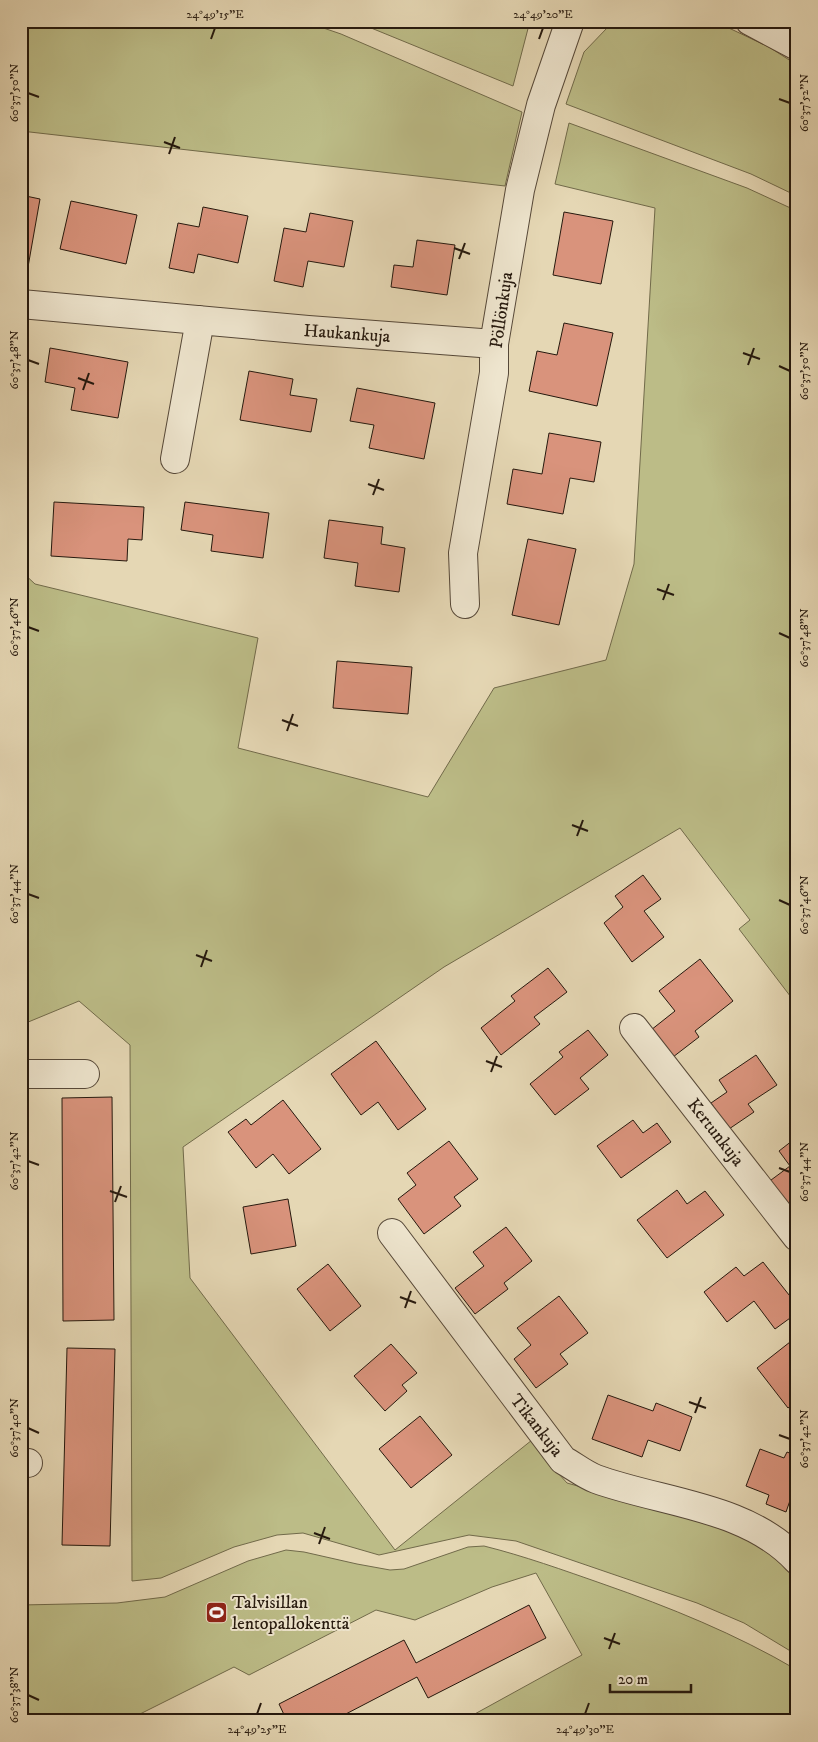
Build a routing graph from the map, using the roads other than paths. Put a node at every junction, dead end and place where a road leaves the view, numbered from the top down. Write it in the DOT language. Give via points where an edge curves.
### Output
graph roads {
  1 [pos="570,21"];
  2 [pos="750,21"];
  3 [pos="797,46"];
  4 [pos="21,304"];
  5 [pos="200,320"];
  6 [pos="494,344"];
  7 [pos="175,459"];
  8 [pos="465,604"];
  9 [pos="634,1028"];
  10 [pos="21,1074"];
  11 [pos="85,1074"];
  12 [pos="392,1233"];
  13 [pos="797,1237"];
  14 [pos="797,1560"];
  1 -- 6 [label="street, Pöllönkuja" via="541,105 520,190"];
  2 -- 3 [label="street"];
  4 -- 5 [label="street, Haukankuja"];
  5 -- 6 [label="street, Haukankuja"];
  5 -- 7 [label="street"];
  6 -- 8 [label="street, Pöllönkuja" via="494,373 463,553"];
  9 -- 13 [label="street, Kertunkuja"];
  10 -- 11 [label="street"];
  12 -- 14 [label="street, Tikankuja" via="563,1460 595,1478 742,1521 770,1536"];
}
